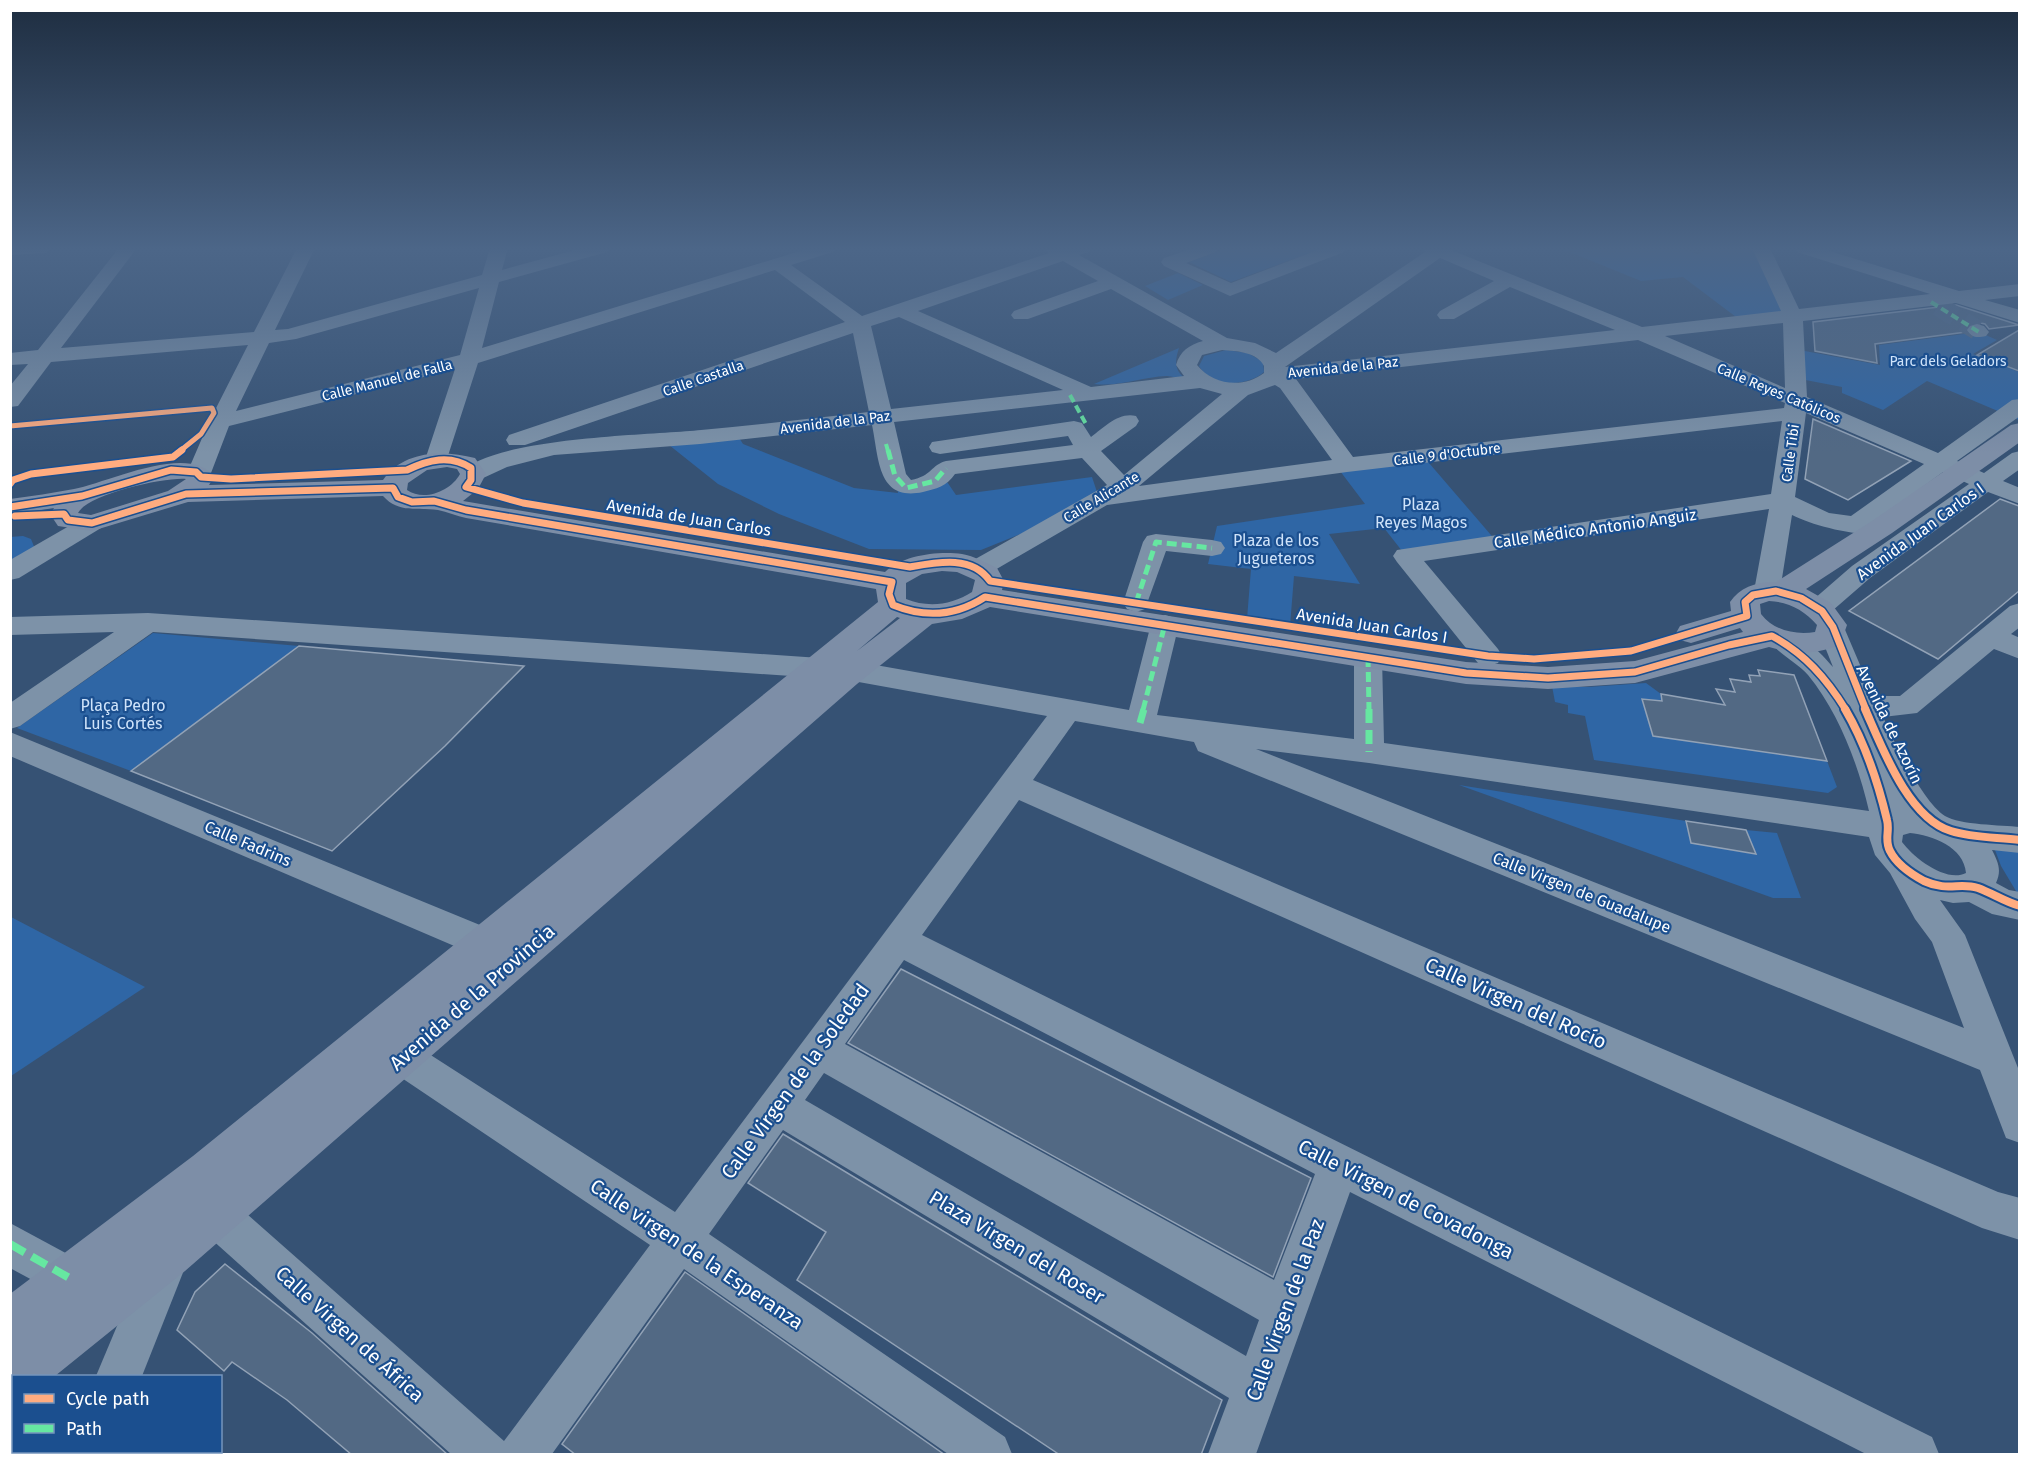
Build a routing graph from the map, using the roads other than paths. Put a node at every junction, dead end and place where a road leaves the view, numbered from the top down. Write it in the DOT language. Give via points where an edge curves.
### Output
graph roads {
  1 [pos="74,316"];
  2 [pos="273,316"];
  3 [pos="352,316"];
  4 [pos="480,316"];
  5 [pos="606,316"];
  6 [pos="849,316"];
  7 [pos="886,316"];
  8 [pos="913,316"];
  9 [pos="1173,316"];
  10 [pos="1347,316"];
  11 [pos="1599,316"];
  12 [pos="1800,316"];
  13 [pos="1793,317"];
  14 [pos="861,325"];
  15 [pos="265,333"];
  16 [pos="1642,334"];
  17 [pos="1222,344"];
  18 [pos="10,351"];
  19 [pos="46,352"];
  20 [pos="10,359"];
  21 [pos="469,359"];
  22 [pos="1273,372"];
  23 [pos="1201,381"];
  24 [pos="1242,388"];
  25 [pos="1079,394"];
  26 [pos="10,400"];
  27 [pos="2019,405"];
  28 [pos="1796,407"];
  29 [pos="932,411"];
  30 [pos="882,416"];
  31 [pos="1128,421"];
  32 [pos="1086,426"];
  33 [pos="2019,430"];
  34 [pos="216,432"];
  35 [pos="1088,450"];
  36 [pos="943,458"];
  37 [pos="2019,458"];
  38 [pos="1347,465"];
  39 [pos="1951,467"];
  40 [pos="171,470"];
  41 [pos="458,470"];
  42 [pos="400,479"];
  43 [pos="195,481"];
  44 [pos="1988,483"];
  45 [pos="1121,487"];
  46 [pos="2019,497"];
  47 [pos="1100,499"];
  48 [pos="1783,500"];
  49 [pos="434,501"];
  50 [pos="73,505"];
  51 [pos="10,507"];
  52 [pos="10,516"];
  53 [pos="92,523"];
  54 [pos="1855,534"];
  55 [pos="1212,548"];
  56 [pos="10,572"];
  57 [pos="984,582"];
  58 [pos="905,592"];
  59 [pos="1774,592"];
  60 [pos="1136,603"];
  61 [pos="2019,612"];
  62 [pos="1747,616"];
  63 [pos="1826,616"];
  64 [pos="148,622"];
  65 [pos="1165,624"];
  66 [pos="10,626"];
  67 [pos="1991,636"];
  68 [pos="1778,639"];
  69 [pos="2019,650"];
  70 [pos="1488,656"];
  71 [pos="1368,657"];
  72 [pos="836,669"];
  73 [pos="1861,700"];
  74 [pos="1068,709"];
  75 [pos="10,718"];
  76 [pos="1155,726"];
  77 [pos="10,743"];
  78 [pos="1370,752"];
  79 [pos="1013,784"];
  80 [pos="1889,827"];
  81 [pos="1942,828"];
  82 [pos="2019,840"];
  83 [pos="1904,868"];
  84 [pos="1966,888"];
  85 [pos="2019,906"];
  86 [pos="1947,936"];
  87 [pos="898,939"];
  88 [pos="498,953"];
  89 [pos="386,1047"];
  90 [pos="818,1049"];
  91 [pos="1994,1057"];
  92 [pos="777,1106"];
  93 [pos="2019,1124"];
  94 [pos="1339,1165"];
  95 [pos="215,1214"];
  96 [pos="2019,1219"];
  97 [pos="680,1240"];
  98 [pos="10,1244"];
  99 [pos="168,1254"];
  100 [pos="71,1279"];
  101 [pos="1284,1310"];
  102 [pos="10,1325"];
  103 [pos="18,1375"];
  104 [pos="120,1375"];
  105 [pos="1256,1388"];
  106 [pos="486,1455"];
  107 [pos="523,1455"];
  108 [pos="988,1455"];
  109 [pos="1232,1455"];
  110 [pos="1915,1455"];
  1 -- 19 [label="street"];
  2 -- 15 [label="street"];
  3 -- 15 [label="street" via="289,335"];
  4 -- 21 [label="street"];
  5 -- 21 [label="street, Calle Manuel de Falla"];
  6 -- 14 [label="street"];
  7 -- 14 [label="street, Calle Castalla"];
  8 -- 25 [label="street"];
  9 -- 17 [label="street"];
  10 -- 22 [label="street"];
  11 -- 16 [label="street, Calle Reyes Católicos"];
  12 -- 13 [label="street, Avenida de la Paz"];
  13 -- 16 [label="street, Avenida de la Paz"];
  13 -- 28 [label="street, Calle Tibi"];
  14 -- 30 [label="street"];
  14 -- 41 [label="street, Calle Castalla"];
  15 -- 19 [label="street"];
  15 -- 34 [label="street"];
  16 -- 22 [label="street, Avenida de la Paz"];
  16 -- 28 [label="street, Calle Reyes Católicos"];
  17 -- 22 [label="street" via="1252,348 1264,354"];
  17 -- 23 [label="street" via="1204,347 1188,358 1186,365 1191,374"];
  18 -- 19 [label="street"];
  19 -- 20 [label="street"];
  19 -- 26 [label="street"];
  21 -- 34 [label="street, Calle Manuel de Falla"];
  21 -- 41 [label="street"];
  22 -- 24 [label="street" via="1257,386"];
  22 -- 38 [label="street" via="1288,382"];
  23 -- 24 [label="street, Avenida de la Paz"];
  23 -- 25 [label="street, Avenida de la Paz"];
  24 -- 45 [label="street, Calle Alicante"];
  25 -- 29 [label="street, Avenida de la Paz"];
  25 -- 32 [label="street"];
  27 -- 39 [label="street, Avenida Juan Carlos I"];
  28 -- 38 [label="street, Calle 9 d'Octubre"];
  28 -- 39 [label="street, Calle Reyes Católicos"];
  28 -- 48 [label="street, Calle Tibi"];
  29 -- 30 [label="street, Avenida de la Paz"];
  29 -- 36 [label="street"];
  30 -- 36 [label="street" via="895,476 906,488 935,482 943,476"];
  30 -- 41 [label="street, Avenida de la Paz" via="664,441 544,450"];
  31 -- 35 [label="street"];
  33 -- 39 [label="main road, Avenida Juan Carlos I"];
  34 -- 40 [label="street"];
  34 -- 43 [label="street"];
  35 -- 36 [label="street"];
  35 -- 45 [label="street"];
  37 -- 44 [label="street, Avenida Juan Carlos I"];
  38 -- 47 [label="street, Calle 9 d'Octubre"];
  39 -- 44 [label="street, Calle Reyes Católicos"];
  39 -- 54 [label="street, Avenida Juan Carlos I"];
  39 -- 54 [label="main road, Avenida Juan Carlos I" via="1882,527"];
  40 -- 43 [label="main road"];
  40 -- 50 [label="main road"];
  41 -- 42 [label="main road"];
  41 -- 49 [label="main road" via="458,493"];
  41 -- 58 [label="main road, Avenida de Juan Carlos" via="523,503"];
  42 -- 43 [label="main road"];
  42 -- 49 [label="main road" via="398,497"];
  43 -- 53 [label="main road"];
  44 -- 46 [label="street, Calle Reyes Católicos"];
  44 -- 63 [label="street, Avenida Juan Carlos I" via="1861,573"];
  45 -- 47 [label="street, Calle Alicante"];
  47 -- 57 [label="street, Calle Alicante"];
  48 -- 54 [label="street" via="1806,515"];
  48 -- 59 [label="street, Calle Tibi"];
  48 -- 70 [label="street, Calle Médico Antonio Anguiz" via="1406,556"];
  49 -- 58 [label="main road, Avenida de Juan Carlos"];
  50 -- 51 [label="main road"];
  50 -- 52 [label="main road"];
  50 -- 53 [label="main road" via="68,520"];
  53 -- 56 [label="street"];
  54 -- 59 [label="main road, Avenida Juan Carlos I"];
  54 -- 63 [label="main road, Avenida Juan Carlos I" via="1826,588"];
  55 -- 60 [label="street" via="1156,542"];
  57 -- 58 [label="main road" via="962,609"];
  57 -- 58 [label="main road" via="962,563 942,562"];
  57 -- 60 [label="main road, Avenida Juan Carlos I"];
  57 -- 65 [label="main road, Avenida Juan Carlos I"];
  58 -- 72 [label="main road, Avenida de la Provincia"];
  59 -- 62 [label="main road, Avenida Juan Carlos I" via="1749,597 1745,602"];
  59 -- 63 [label="main road" via="1803,599"];
  60 -- 70 [label="main road, Avenida Juan Carlos I"];
  61 -- 67 [label="street"];
  62 -- 68 [label="main road"];
  62 -- 70 [label="main road, Avenida Juan Carlos I" via="1631,651 1533,659"];
  63 -- 68 [label="main road, Avenida Juan Carlos I" via="1829,638 1812,644"];
  63 -- 73 [label="street, Avenida de Azorín"];
  64 -- 66 [label="street"];
  64 -- 72 [label="street"];
  64 -- 75 [label="street"];
  65 -- 71 [label="main road, Avenida Juan Carlos I"];
  65 -- 76 [label="street"];
  67 -- 69 [label="street"];
  67 -- 73 [label="street" via="1907,706 1885,707"];
  68 -- 71 [label="main road, Avenida Juan Carlos I" via="1730,645 1635,672 1548,678 1466,673"];
  68 -- 80 [label="street, Avenida de Azorín" via="1809,658 1827,678 1862,744"];
  71 -- 78 [label="street"];
  72 -- 74 [label="street"];
  72 -- 88 [label="main road, Avenida de la Provincia"];
  73 -- 81 [label="street, Avenida de Azorín" via="1918,809"];
  74 -- 76 [label="street"];
  74 -- 79 [label="street, Calle Virgen de la Soledad"];
  76 -- 78 [label="street"];
  76 -- 91 [label="street, Calle Virgen de Guadalupe"];
  77 -- 88 [label="street, Calle Fadrins"];
  78 -- 80 [label="street"];
  79 -- 87 [label="street, Calle Virgen de la Soledad"];
  79 -- 96 [label="street, Calle Virgen del Rocío" via="1997,1213"];
  80 -- 81 [label="street" via="1909,820"];
  80 -- 83 [label="street, Avenida de Azorín" via="1886,844"];
  81 -- 82 [label="street"];
  81 -- 84 [label="street, Avenida de Azorín" via="1966,842 1982,863 1984,873 1980,881"];
  83 -- 84 [label="street" via="1930,883"];
  83 -- 86 [label="street"];
  84 -- 85 [label="street"];
  84 -- 86 [label="street"];
  86 -- 91 [label="street"];
  87 -- 90 [label="street, Calle Virgen de la Soledad"];
  87 -- 94 [label="street, Calle Virgen de Covadonga"];
  88 -- 89 [label="main road, Avenida de la Provincia"];
  89 -- 95 [label="main road, Avenida de la Provincia"];
  89 -- 97 [label="street, Calle virgen de la Esperanza"];
  89 -- 100 [label="main road, Avenida de la Provincia" via="208,1172"];
  90 -- 92 [label="street, Calle Virgen de la Soledad"];
  90 -- 101 [label="street"];
  91 -- 93 [label="street"];
  92 -- 97 [label="street, Calle Virgen de la Soledad"];
  92 -- 105 [label="street, Plaza Virgen del Roser"];
  94 -- 101 [label="street, Calle Virgen de la Paz"];
  94 -- 110 [label="street, Calle Virgen de Covadonga"];
  95 -- 99 [label="main road, Avenida de la Provincia"];
  95 -- 106 [label="street, Calle Virgen de África"];
  97 -- 107 [label="street, Calle Virgen de la Soledad"];
  97 -- 108 [label="street, Calle virgen de la Esperanza"];
  98 -- 100 [label="street"];
  99 -- 103 [label="main road, Avenida de la Provincia"];
  99 -- 104 [label="street"];
  100 -- 102 [label="main road, Avenida de la Provincia"];
  101 -- 105 [label="street, Calle Virgen de la Paz"];
  105 -- 109 [label="street, Calle Virgen de la Paz"];
}
